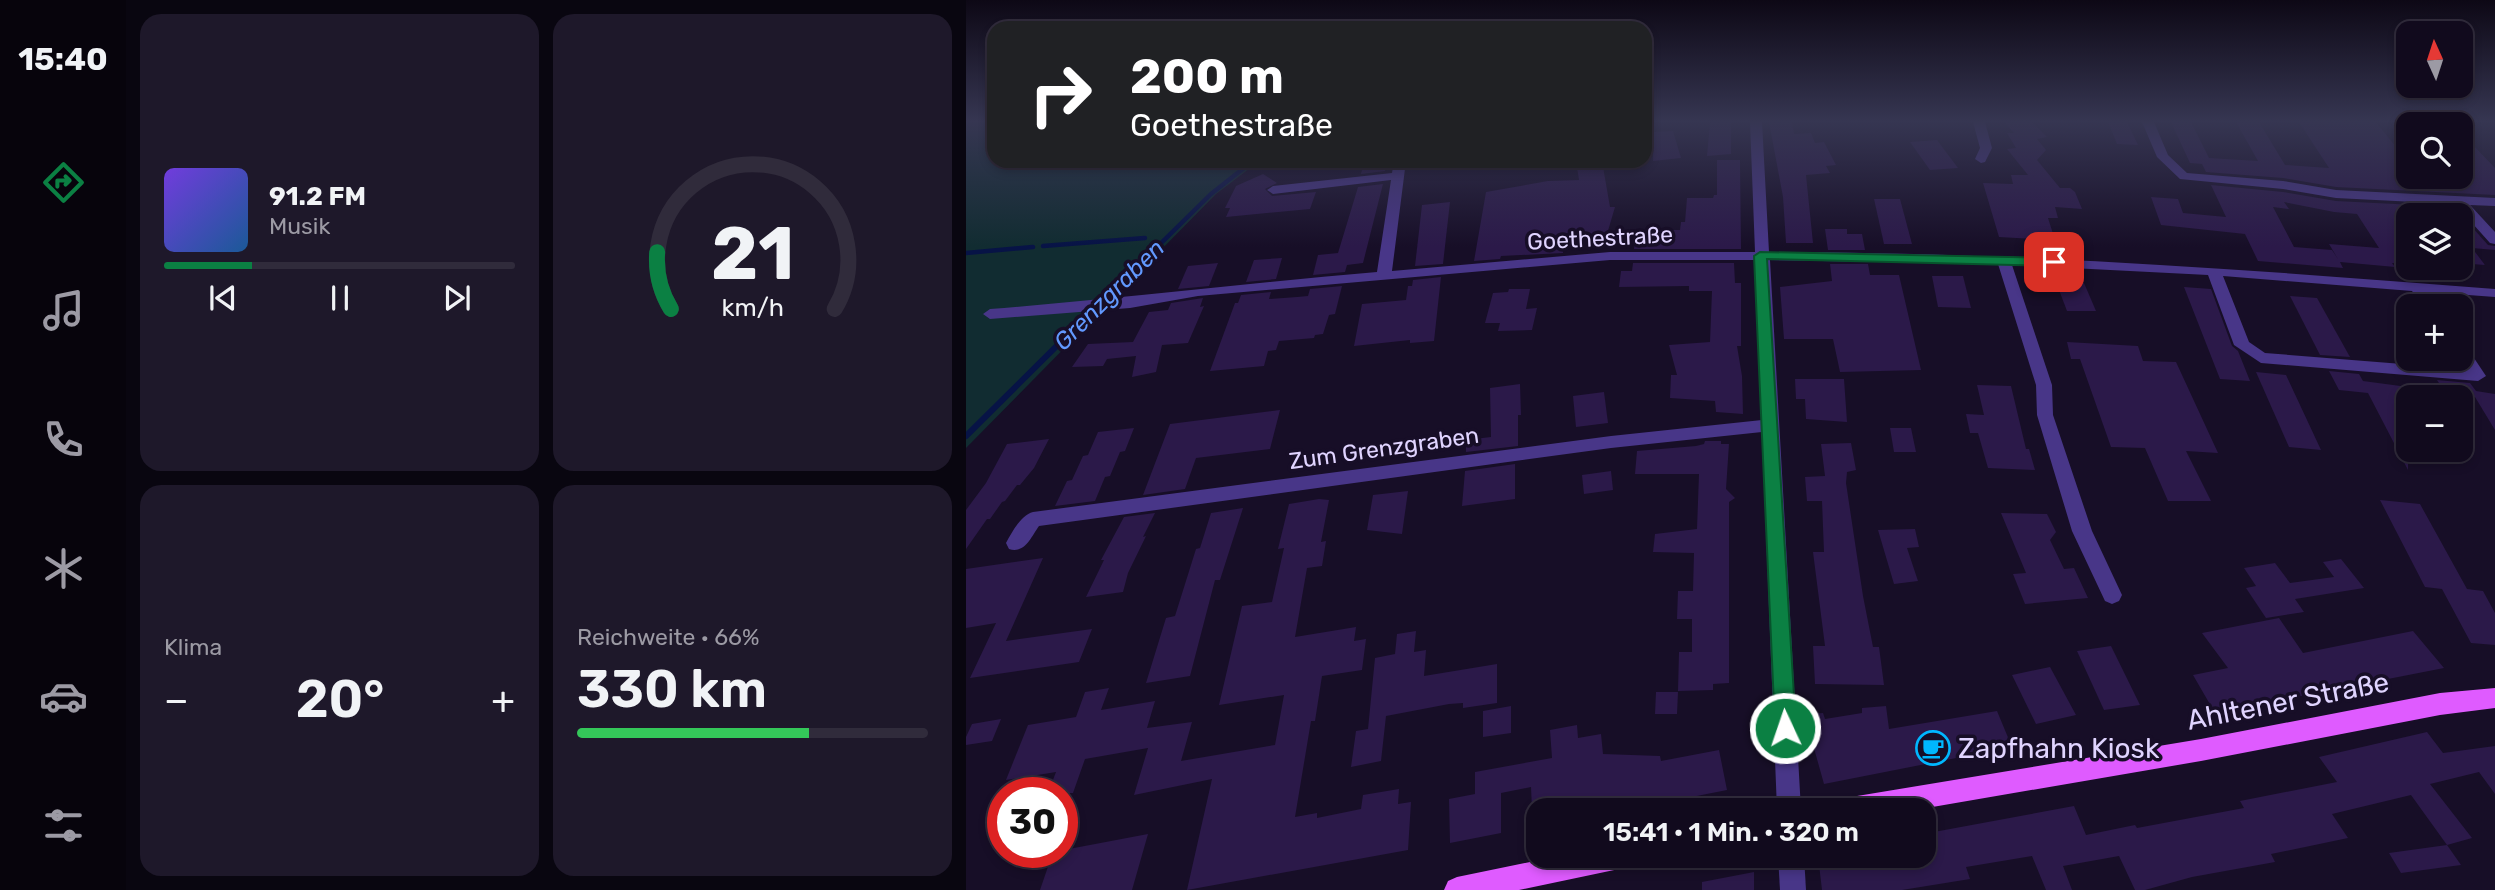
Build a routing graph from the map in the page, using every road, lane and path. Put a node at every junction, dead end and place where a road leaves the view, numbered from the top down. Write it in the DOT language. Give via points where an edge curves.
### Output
graph roads {
  1 [pos="1757,164"];
  2 [pos="2170,164"];
  3 [pos="1398,168"];
  4 [pos="1396,176"];
  5 [pos="1273,190"];
  6 [pos="2459,200"];
  7 [pos="2495,202"];
  8 [pos="2495,240"];
  9 [pos="1760,256"];
  10 [pos="2004,260"];
  11 [pos="2214,271"];
  12 [pos="1384,276"];
  13 [pos="2416,286"];
  14 [pos="2495,293"];
  15 [pos="2422,294"];
  16 [pos="990,314"];
  17 [pos="2396,369"];
  18 [pos="2473,369"];
  19 [pos="2418,371"];
  20 [pos="1771,425"];
  21 [pos="1016,543"];
  22 [pos="2112,595"];
  23 [pos="2495,698"];
  24 [pos="1788,798"];
  25 [pos="1917,798"];
  26 [pos="1562,868"];
  27 [pos="1792,868"];
  28 [pos="1457,890"];
  29 [pos="1793,890"];
  1 -- 9 [label="street"];
  2 -- 6 [label="street" via="2184,176 2336,194"];
  3 -- 4 [label="street"];
  4 -- 5 [label="street"];
  4 -- 12 [label="street"];
  6 -- 7 [label="street"];
  6 -- 8 [label="street"];
  9 -- 10 [label="street, Goethestraße"];
  9 -- 12 [label="street, Goethestraße" via="1610,256"];
  9 -- 20 [label="street"];
  10 -- 11 [label="street, Goethestraße"];
  10 -- 22 [label="street" via="2044,385 2045,415 2082,531"];
  11 -- 13 [label="street, Goethestraße"];
  11 -- 17 [label="street" via="2242,345 2261,358"];
  12 -- 16 [label="street, Goethestraße"];
  13 -- 14 [label="street, Goethestraße"];
  13 -- 15 [label="street"];
  18 -- 19 [label="street" via="2478,376"];
  20 -- 21 [label="street, Zum Grenzgraben" via="1033,519"];
  20 -- 24 [label="street"];
  23 -- 25 [label="main road, Ahltener Straße"];
  26 -- 28 [label="main road"];
  27 -- 29 [label="street"];
}
